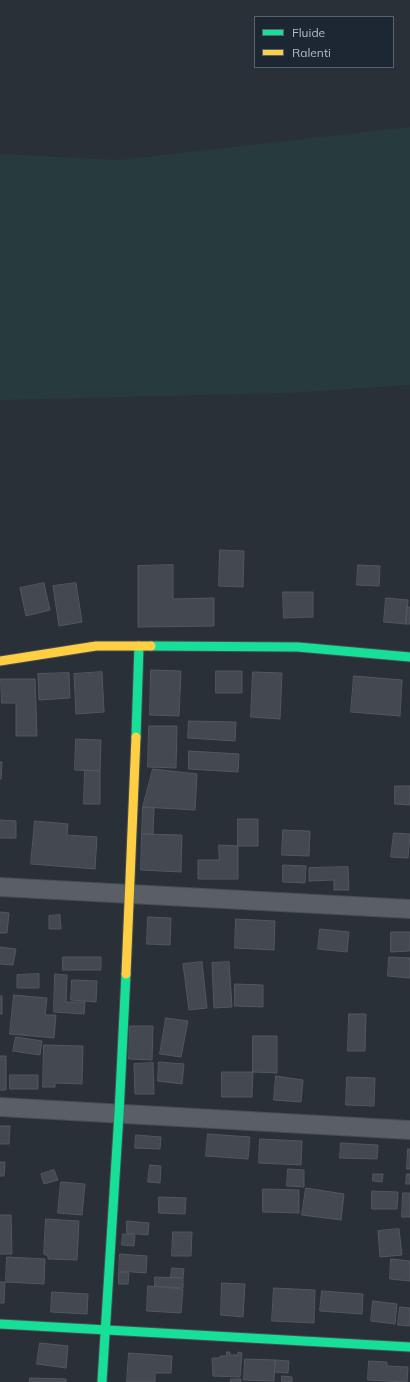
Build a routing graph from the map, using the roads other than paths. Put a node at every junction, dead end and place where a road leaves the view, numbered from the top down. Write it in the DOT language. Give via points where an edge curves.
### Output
graph roads {
  1 [pos="139,646"];
  2 [pos="410,657"];
  3 [pos="0,660"];
  4 [pos="0,887"];
  5 [pos="130,894"];
  6 [pos="410,909"];
  7 [pos="0,1107"];
  8 [pos="119,1114"];
  9 [pos="410,1130"];
  10 [pos="0,1324"];
  11 [pos="106,1330"];
  12 [pos="410,1347"];
  13 [pos="102,1382"];
  1 -- 2 [label="street" via="298,647"];
  1 -- 3 [label="street" via="96,646"];
  1 -- 5 [label="street"];
  4 -- 5 [label="street"];
  5 -- 6 [label="street"];
  5 -- 8 [label="street"];
  7 -- 8 [label="street"];
  8 -- 9 [label="street"];
  8 -- 11 [label="street"];
  10 -- 11 [label="street"];
  11 -- 12 [label="street"];
  11 -- 13 [label="street"];
}
